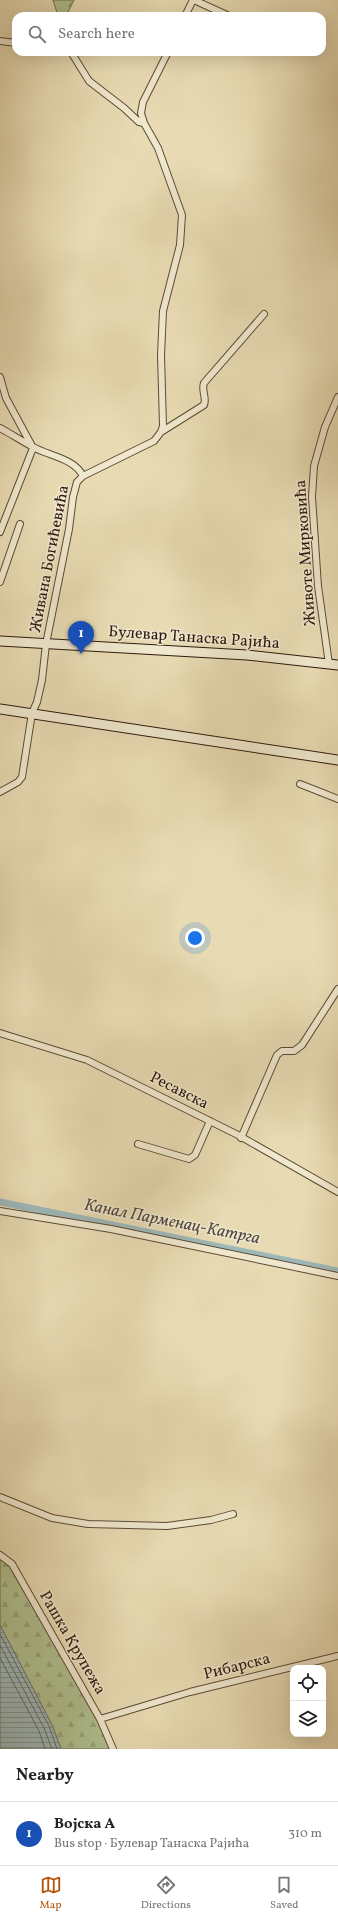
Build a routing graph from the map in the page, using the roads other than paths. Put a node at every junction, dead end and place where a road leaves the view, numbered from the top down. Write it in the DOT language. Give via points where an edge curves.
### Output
graph roads {
  1 [pos="194,0"];
  2 [pos="187,12"];
  3 [pos="220,12"];
  4 [pos="0,41"];
  5 [pos="12,42"];
  6 [pos="73,56"];
  7 [pos="166,56"];
  8 [pos="144,123"];
  9 [pos="264,314"];
  10 [pos="0,377"];
  11 [pos="338,397"];
  12 [pos="0,428"];
  13 [pos="162,432"];
  14 [pos="33,448"];
  15 [pos="83,476"];
  16 [pos="20,524"];
  17 [pos="0,532"];
  18 [pos="0,582"];
  19 [pos="0,641"];
  20 [pos="46,644"];
  21 [pos="333,664"];
  22 [pos="0,709"];
  23 [pos="32,713"];
  24 [pos="338,760"];
  25 [pos="300,784"];
  26 [pos="0,792"];
  27 [pos="338,799"];
  28 [pos="338,989"];
  29 [pos="0,1033"];
  30 [pos="210,1122"];
  31 [pos="241,1138"];
  32 [pos="138,1144"];
  33 [pos="338,1192"];
  34 [pos="0,1210"];
  35 [pos="338,1276"];
  36 [pos="0,1498"];
  37 [pos="233,1514"];
  38 [pos="0,1555"];
  39 [pos="338,1656"];
  40 [pos="100,1719"];
  41 [pos="114,1749"];
  1 -- 2 [label="street"];
  1 -- 3 [label="street"];
  4 -- 5 [label="street"];
  6 -- 8 [label="street" via="89,81 139,122"];
  7 -- 8 [label="street" via="143,102 141,113"];
  8 -- 13 [label="street" via="158,148 182,215 180,245 163,311"];
  9 -- 13 [label="street, Живана Богићевића" via="204,383 204,405"];
  10 -- 14 [label="street" via="6,398"];
  11 -- 21 [label="street, Животе Мирковића" via="314,466 312,497 318,586"];
  12 -- 14 [label="street"];
  13 -- 15 [label="street, Живана Богићевића" via="154,441"];
  14 -- 15 [label="street" via="68,461 80,470"];
  14 -- 17 [label="street"];
  15 -- 20 [label="street, Живана Богићевића" via="73,497"];
  16 -- 18 [label="street"];
  19 -- 20 [label="street, Булевар Танаска Рајића"];
  20 -- 21 [label="street, Булевар Танаска Рајића" via="247,655"];
  20 -- 23 [label="street, Живана Богићевића" via="42,680"];
  22 -- 23 [label="street"];
  23 -- 24 [label="street"];
  23 -- 26 [label="street, Живана Богићевића" via="22,777"];
  25 -- 27 [label="street"];
  28 -- 31 [label="street" via="302,1045 294,1051 282,1051 277,1055"];
  29 -- 30 [label="street, Ресавска" via="87,1060"];
  30 -- 31 [label="street, Ресавска"];
  30 -- 32 [label="street" via="195,1155 188,1159"];
  31 -- 33 [label="street, Ресавска"];
  34 -- 35 [label="street" via="111,1229"];
  36 -- 37 [label="street" via="52,1518 88,1524 167,1526"];
  38 -- 40 [label="street, Рашка Крупежа" via="12,1564"];
  39 -- 40 [label="street, Рибарска" via="190,1692"];
  40 -- 41 [label="street, Рашка Крупежа"];
}
